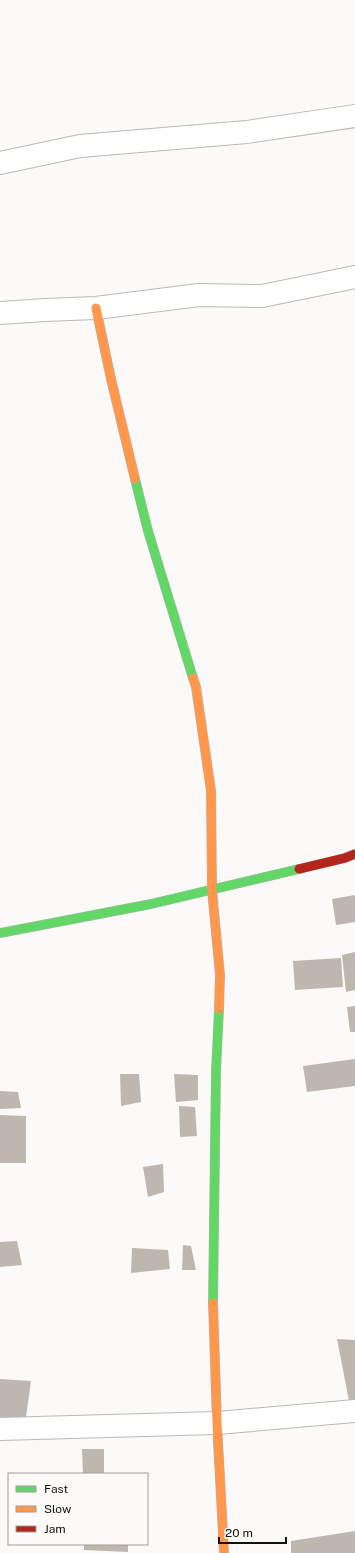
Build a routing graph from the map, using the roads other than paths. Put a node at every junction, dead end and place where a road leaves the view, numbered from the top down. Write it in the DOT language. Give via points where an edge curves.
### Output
graph roads {
  1 [pos="355,116"];
  2 [pos="0,163"];
  3 [pos="355,277"];
  4 [pos="96,308"];
  5 [pos="0,313"];
  6 [pos="355,854"];
  7 [pos="212,890"];
  8 [pos="0,933"];
  9 [pos="355,1411"];
  10 [pos="217,1423"];
  11 [pos="0,1429"];
  12 [pos="224,1553"];
  1 -- 2 [label="street" via="247,132 80,146"];
  3 -- 4 [label="street" via="262,296 199,295"];
  4 -- 5 [label="street"];
  4 -- 7 [label="street" via="148,531 196,687 211,792"];
  6 -- 7 [label="street"];
  7 -- 8 [label="street"];
  7 -- 10 [label="street" via="220,975 213,1290"];
  9 -- 10 [label="street"];
  10 -- 11 [label="street"];
  10 -- 12 [label="street"];
}
